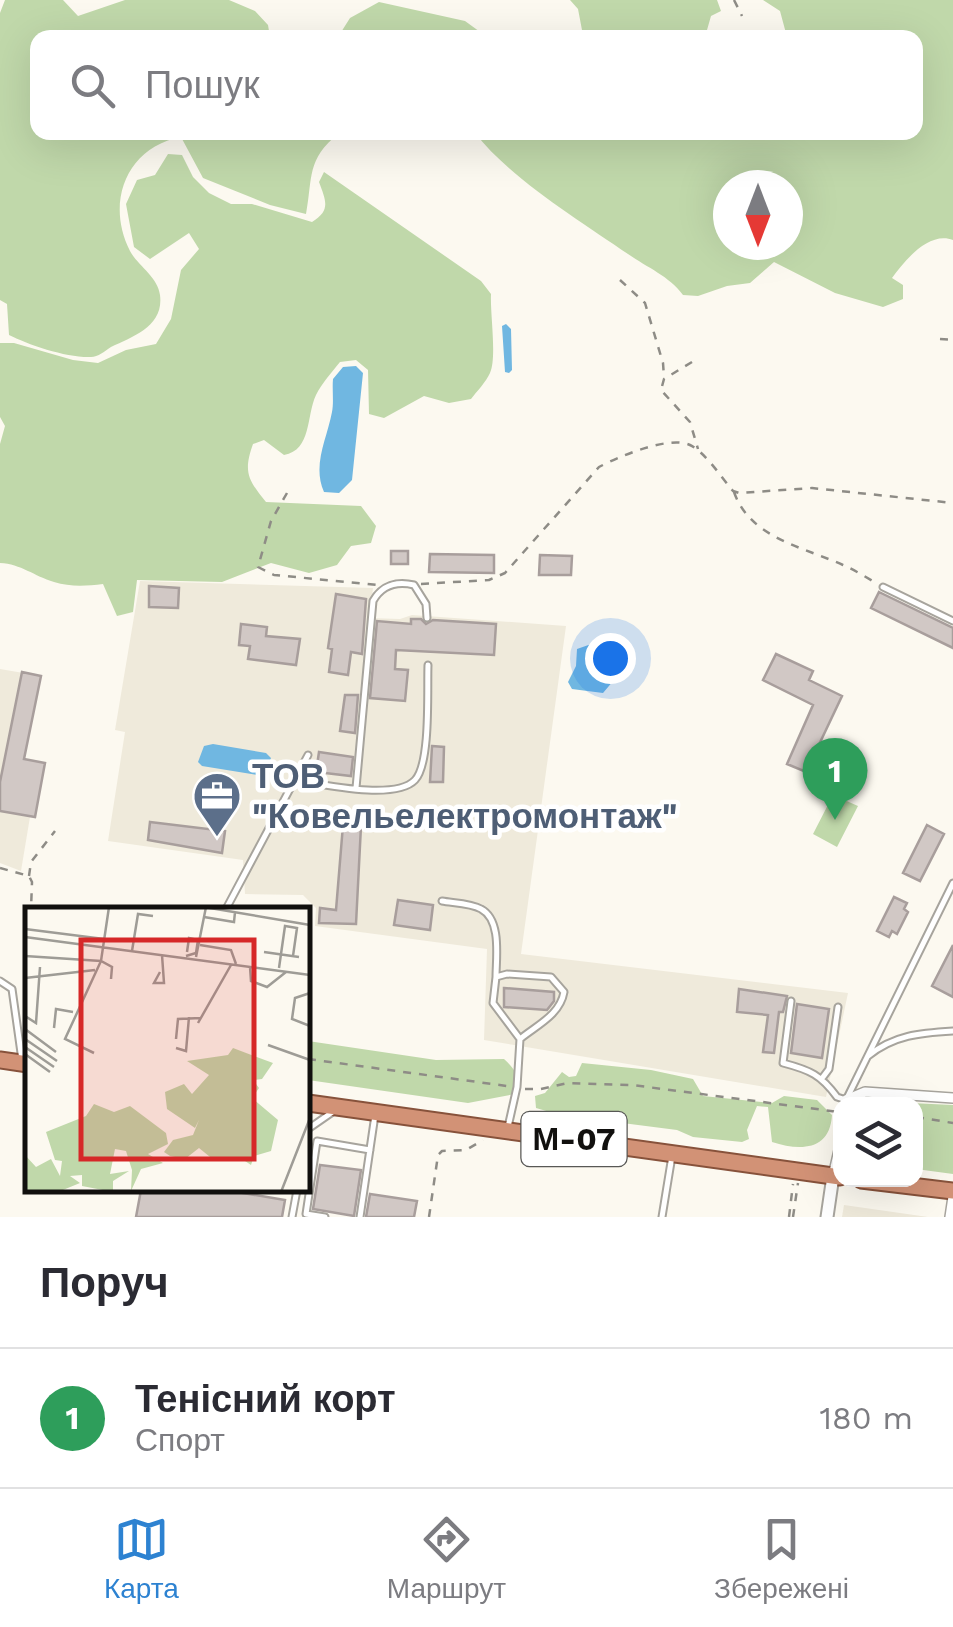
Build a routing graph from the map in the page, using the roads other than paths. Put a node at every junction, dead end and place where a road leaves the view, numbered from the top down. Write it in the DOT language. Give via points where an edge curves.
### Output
graph roads {
  1 [pos="883,587"];
  2 [pos="427,618"];
  3 [pos="953,621"];
  4 [pos="428,665"];
  5 [pos="308,755"];
  6 [pos="294,780"];
  7 [pos="356,788"];
  8 [pos="953,883"];
  9 [pos="442,901"];
  10 [pos="228,907"];
  11 [pos="496,978"];
  12 [pos="0,981"];
  13 [pos="791,1001"];
  14 [pos="838,1008"];
  15 [pos="953,1031"];
  16 [pos="520,1039"];
  17 [pos="866,1058"];
  18 [pos="0,1060"];
  19 [pos="25,1064"];
  20 [pos="823,1077"];
  21 [pos="836,1097"];
  22 [pos="848,1097"];
  23 [pos="856,1097"];
  24 [pos="953,1098"];
  25 [pos="310,1103"];
  26 [pos="339,1107"];
  27 [pos="376,1112"];
  28 [pos="310,1128"];
  29 [pos="508,1130"];
  30 [pos="370,1150"];
  31 [pos="673,1153"];
  32 [pos="833,1176"];
  33 [pos="310,1187"];
  34 [pos="834,1187"];
  35 [pos="907,1187"];
  36 [pos="296,1192"];
  37 [pos="309,1192"];
  38 [pos="953,1194"];
  39 [pos="292,1217"];
  40 [pos="325,1217"];
  41 [pos="360,1217"];
  42 [pos="662,1217"];
  43 [pos="827,1217"];
  44 [pos="950,1217"];
  1 -- 3 [label="lane"];
  2 -- 7 [label="lane" via="414,585 394,584 373,601"];
  4 -- 7 [label="lane" via="417,779 402,789"];
  5 -- 6 [label="lane"];
  6 -- 7 [label="lane"];
  6 -- 10 [label="lane"];
  8 -- 17 [label="lane"];
  9 -- 11 [label="lane" via="481,908 490,918"];
  11 -- 16 [label="lane" via="493,1004"];
  11 -- 16 [label="lane" via="552,978 564,992 556,1012"];
  12 -- 19 [label="lane" via="12,988"];
  13 -- 20 [label="lane" via="783,1064"];
  14 -- 20 [label="lane"];
  15 -- 17 [label="lane" via="902,1036"];
  16 -- 29 [label="lane"];
  17 -- 22 [label="lane"];
  18 -- 19 [label="highway"];
  20 -- 21 [label="lane"];
  23 -- 24 [label="street" via="865,1092"];
  25 -- 26 [label="highway, М-07"];
  26 -- 27 [label="highway, М-07"];
  26 -- 28 [label="lane"];
  27 -- 29 [label="highway, М-07"];
  27 -- 30 [label="lane"];
  29 -- 31 [label="highway, М-07"];
  30 -- 33 [label="lane" via="317,1141"];
  30 -- 41 [label="lane"];
  31 -- 32 [label="highway, М-07"];
  31 -- 42 [label="lane"];
  34 -- 43 [label="street"];
  35 -- 38 [label="highway"];
  36 -- 39 [label="lane"];
  37 -- 40 [label="lane" via="306,1214"];
  38 -- 44 [label="street"];
}
